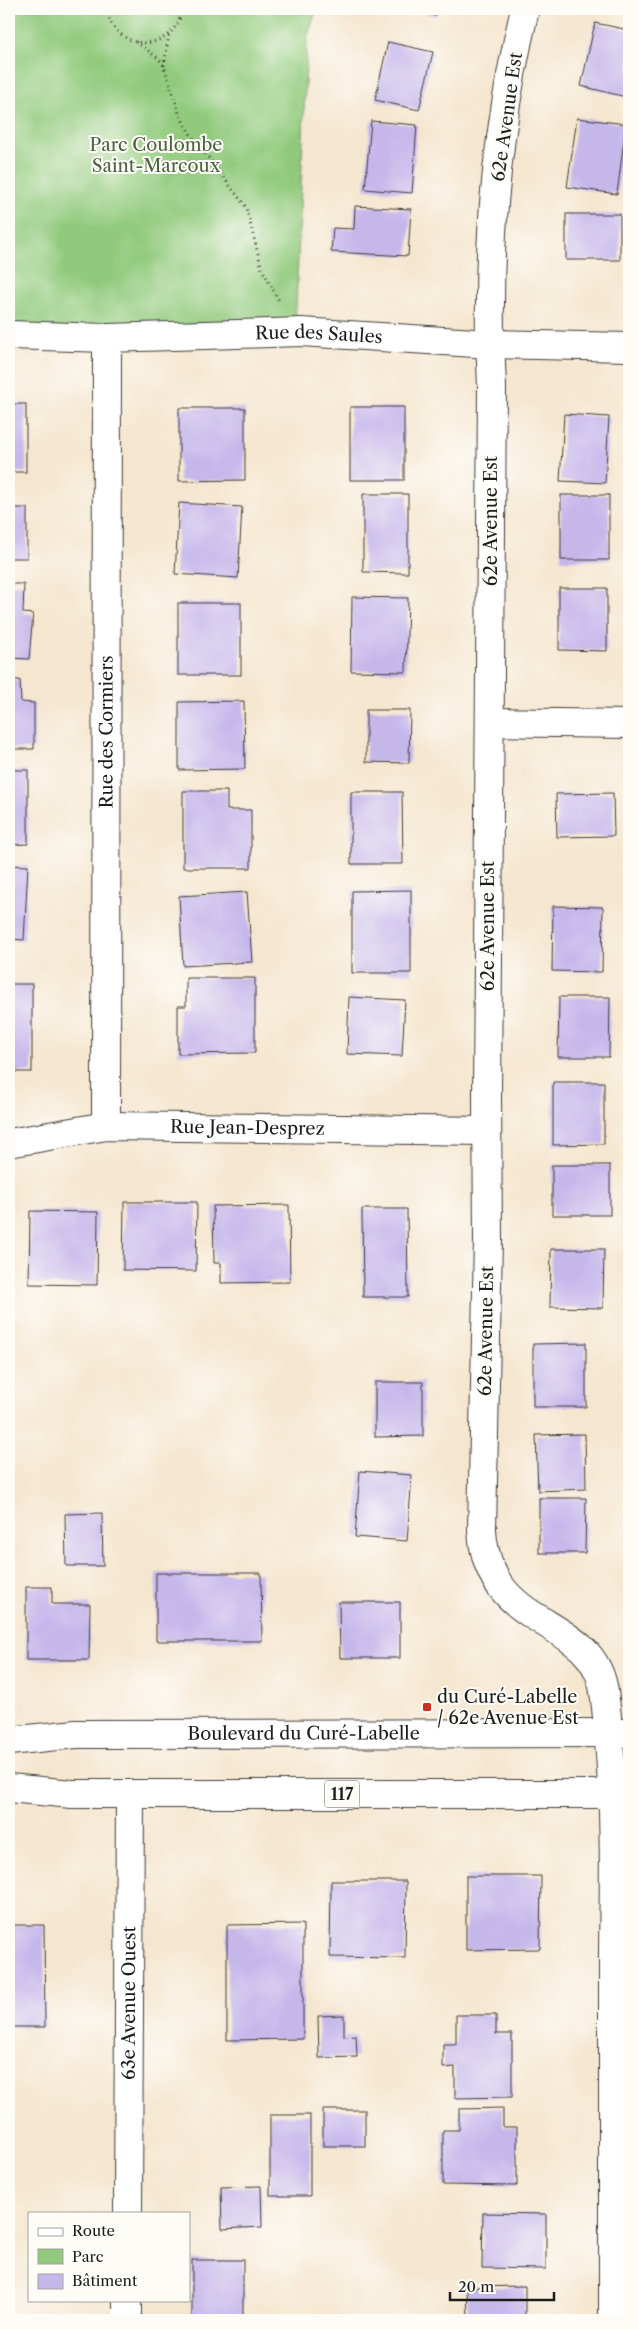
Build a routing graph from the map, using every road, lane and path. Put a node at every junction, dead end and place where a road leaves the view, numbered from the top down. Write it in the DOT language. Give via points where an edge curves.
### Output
graph roads {
  1 [pos="106,9"];
  2 [pos="183,9"];
  3 [pos="525,9"];
  4 [pos="169,34"];
  5 [pos="136,42"];
  6 [pos="164,66"];
  7 [pos="301,332"];
  8 [pos="9,335"];
  9 [pos="107,338"];
  10 [pos="491,344"];
  11 [pos="629,346"];
  12 [pos="490,722"];
  13 [pos="629,724"];
  14 [pos="106,1126"];
  15 [pos="487,1131"];
  16 [pos="9,1143"];
  17 [pos="619,1733"];
  18 [pos="9,1741"];
  19 [pos="9,1788"];
  20 [pos="130,1794"];
  21 [pos="621,1794"];
  22 [pos="128,2212"];
  23 [pos="127,2302"];
  24 [pos="127,2320"];
  25 [pos="613,2320"];
  1 -- 5 [label="path" via="108,20 117,32"];
  2 -- 4 [label="path" via="181,19"];
  3 -- 10 [label="street, 62e Avenue Est" via="506,101 498,167 490,303"];
  4 -- 5 [label="path" via="158,41"];
  4 -- 6 [label="path"];
  5 -- 6 [label="path"];
  6 -- 7 [label="path" via="180,116 246,207 262,269 272,290"];
  7 -- 9 [label="street, Rue des Saules"];
  7 -- 10 [label="street, Rue des Saules"];
  8 -- 9 [label="street, Rue des Saules"];
  9 -- 14 [label="street, Rue des Cormiers"];
  10 -- 11 [label="street, Rue des Saules"];
  10 -- 12 [label="street, 62e Avenue Est"];
  12 -- 13 [label="street"];
  12 -- 15 [label="street, 62e Avenue Est"];
  14 -- 15 [label="street, Rue Jean-Desprez"];
  14 -- 16 [label="street, Rue Jean-Desprez"];
  15 -- 17 [label="street, 62e Avenue Est" via="482,1530 485,1558 494,1578 513,1602 555,1629 592,1660"];
  17 -- 18 [label="street, Boulevard du Curé-Labelle" via="76,1734"];
  17 -- 21 [label="street, 62e Avenue Est"];
  19 -- 20 [label="street, 117" via="72,1794"];
  20 -- 21 [label="street, 117"];
  20 -- 22 [label="street, 63e Avenue Ouest"];
  21 -- 25 [label="street, 62e Avenue Est"];
  23 -- 24 [label="street"];
}
